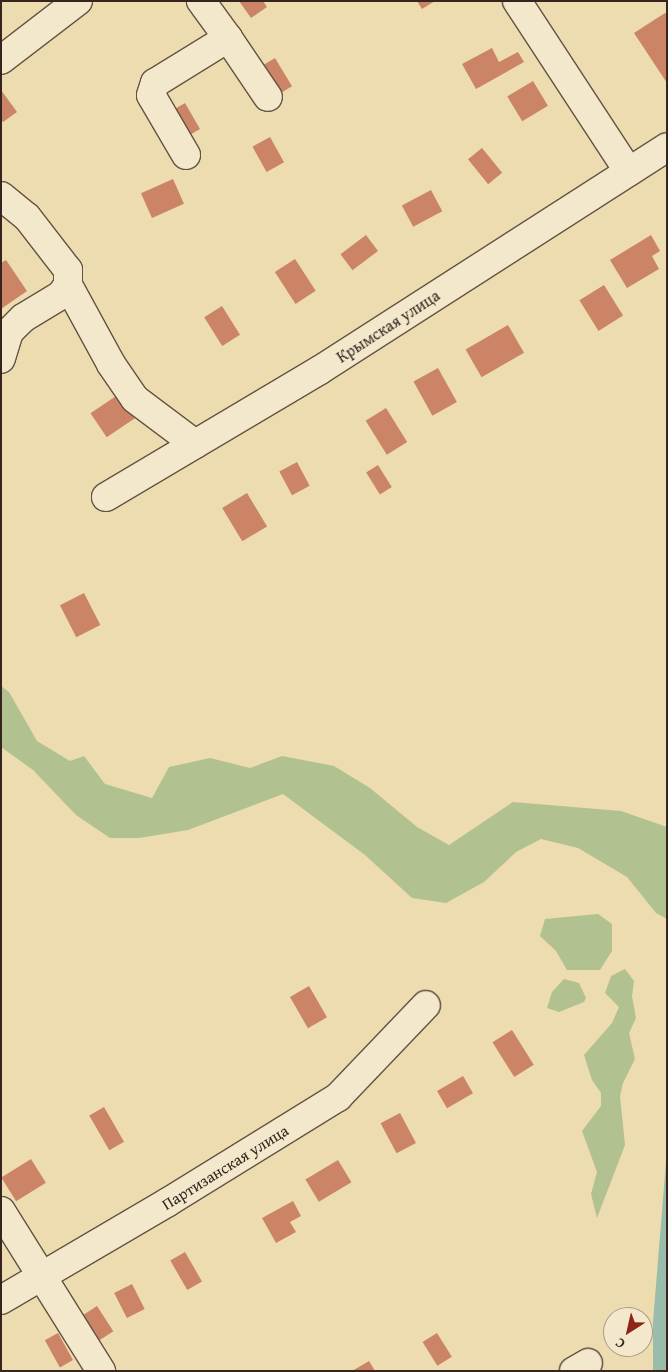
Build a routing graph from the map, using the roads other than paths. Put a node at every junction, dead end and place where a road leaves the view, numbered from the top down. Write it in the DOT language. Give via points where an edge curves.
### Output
graph roads {
  1 [pos="78,1"];
  2 [pos="201,1"];
  3 [pos="517,1"];
  4 [pos="228,38"];
  5 [pos="1,60"];
  6 [pos="268,97"];
  7 [pos="667,147"];
  8 [pos="186,156"];
  9 [pos="629,172"];
  10 [pos="1,196"];
  11 [pos="68,285"];
  12 [pos="1,359"];
  13 [pos="195,444"];
  14 [pos="106,498"];
  15 [pos="426,1005"];
  16 [pos="1,1211"];
  17 [pos="40,1276"];
  18 [pos="1,1300"];
  19 [pos="101,1371"];
  1 -- 5 [label="street"];
  2 -- 4 [label="street"];
  3 -- 9 [label="street"];
  4 -- 6 [label="street"];
  4 -- 8 [label="street" via="155,83 151,95"];
  7 -- 9 [label="street, Крымская улица"];
  9 -- 13 [label="street, Крымская улица" via="320,370"];
  10 -- 11 [label="street" via="27,217 68,270"];
  11 -- 12 [label="street" via="60,295 23,318 9,332"];
  11 -- 13 [label="street" via="111,364 135,398"];
  13 -- 14 [label="street, Крымская улица"];
  15 -- 17 [label="street, Партизанская улица" via="338,1096 168,1202"];
  16 -- 17 [label="street"];
  17 -- 18 [label="street, Партизанская улица"];
  17 -- 19 [label="street"];
}
